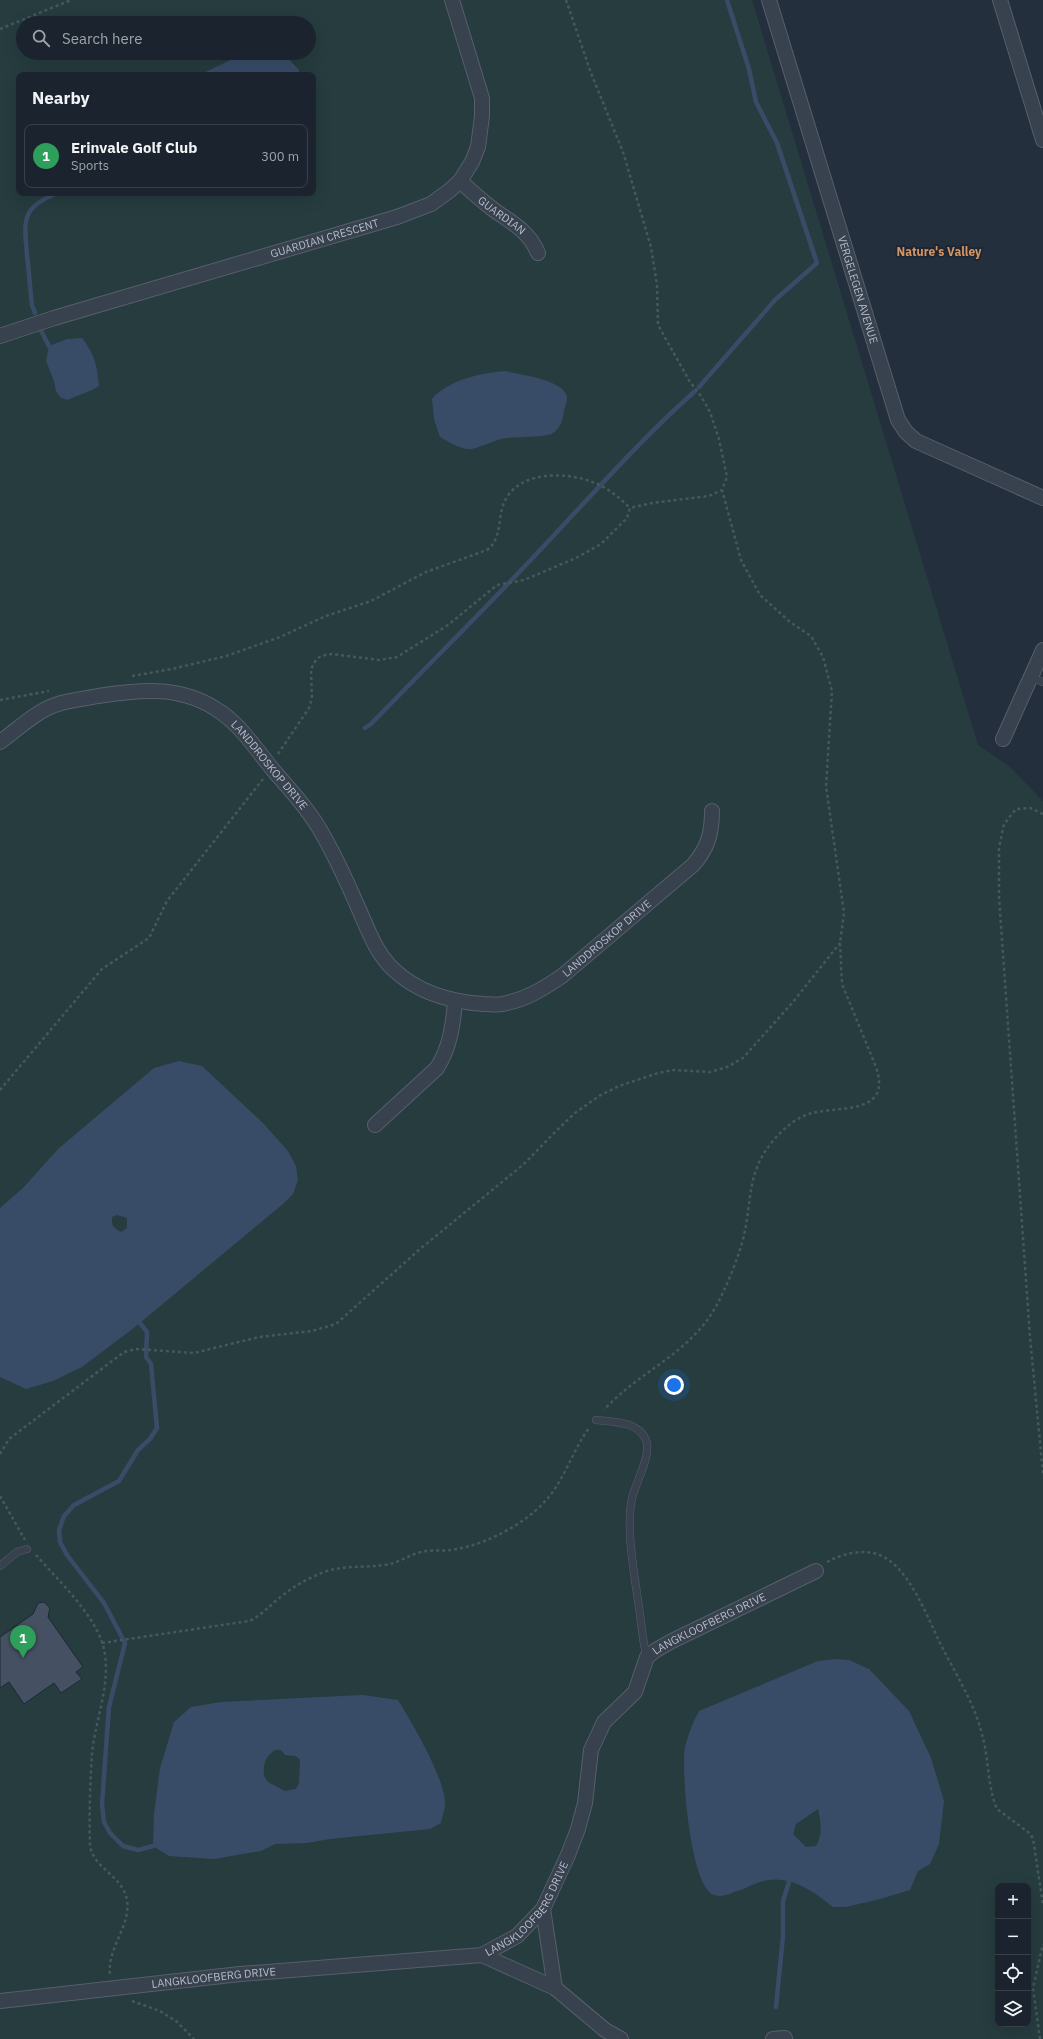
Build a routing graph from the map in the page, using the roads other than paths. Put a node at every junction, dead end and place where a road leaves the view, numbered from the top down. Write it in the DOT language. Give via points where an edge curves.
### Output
graph roads {
  1 [pos="452,0"];
  2 [pos="769,0"];
  3 [pos="1000,0"];
  4 [pos="1043,140"];
  5 [pos="460,181"];
  6 [pos="538,253"];
  7 [pos="0,336"];
  8 [pos="1043,498"];
  9 [pos="1043,650"];
  10 [pos="1037,680"];
  11 [pos="1003,739"];
  12 [pos="0,742"];
  13 [pos="712,811"];
  14 [pos="455,1001"];
  15 [pos="375,1125"];
  16 [pos="596,1420"];
  17 [pos="27,1549"];
  18 [pos="0,1566"];
  19 [pos="816,1571"];
  20 [pos="647,1657"];
  21 [pos="543,1909"];
  22 [pos="482,1955"];
  23 [pos="555,1988"];
  24 [pos="0,2001"];
  25 [pos="621,2039"];
  1 -- 5 [label="street, GUARDIAN CRESCENT" via="482,98 478,147"];
  2 -- 8 [label="street, VERGELEGEN AVENUE" via="898,420 916,441"];
  3 -- 4 [label="street"];
  5 -- 6 [label="street, GUARDIAN" via="526,232"];
  5 -- 7 [label="street, GUARDIAN CRESCENT" via="431,204 397,218"];
  9 -- 10 [label="street"];
  10 -- 11 [label="street"];
  12 -- 14 [label="street, LANDDROSKOP DRIVE" via="54,705 126,692 153,690 181,694 224,714 306,807 316,822 352,892 376,948 392,969 412,985 430,994"];
  13 -- 14 [label="street, LANDDROSKOP DRIVE" via="709,841 693,865 562,976 543,990 500,1005"];
  14 -- 15 [label="street" via="452,1028 443,1059 437,1068"];
  16 -- 20 [label="lane" via="623,1422 643,1434 647,1441 648,1453 632,1499 630,1517 635,1578"];
  17 -- 18 [label="lane" via="17,1552"];
  19 -- 20 [label="street, LANGKLOOFBERG DRIVE" via="672,1641"];
  20 -- 21 [label="street, LANGKLOOFBERG DRIVE" via="635,1692 604,1722 591,1750 585,1802 578,1829"];
  21 -- 22 [label="street, LANGKLOOFBERG DRIVE" via="517,1936"];
  21 -- 23 [label="street"];
  22 -- 23 [label="street"];
  22 -- 24 [label="street, LANGKLOOFBERG DRIVE" via="240,1974"];
  23 -- 25 [label="street" via="604,2030"];
}
